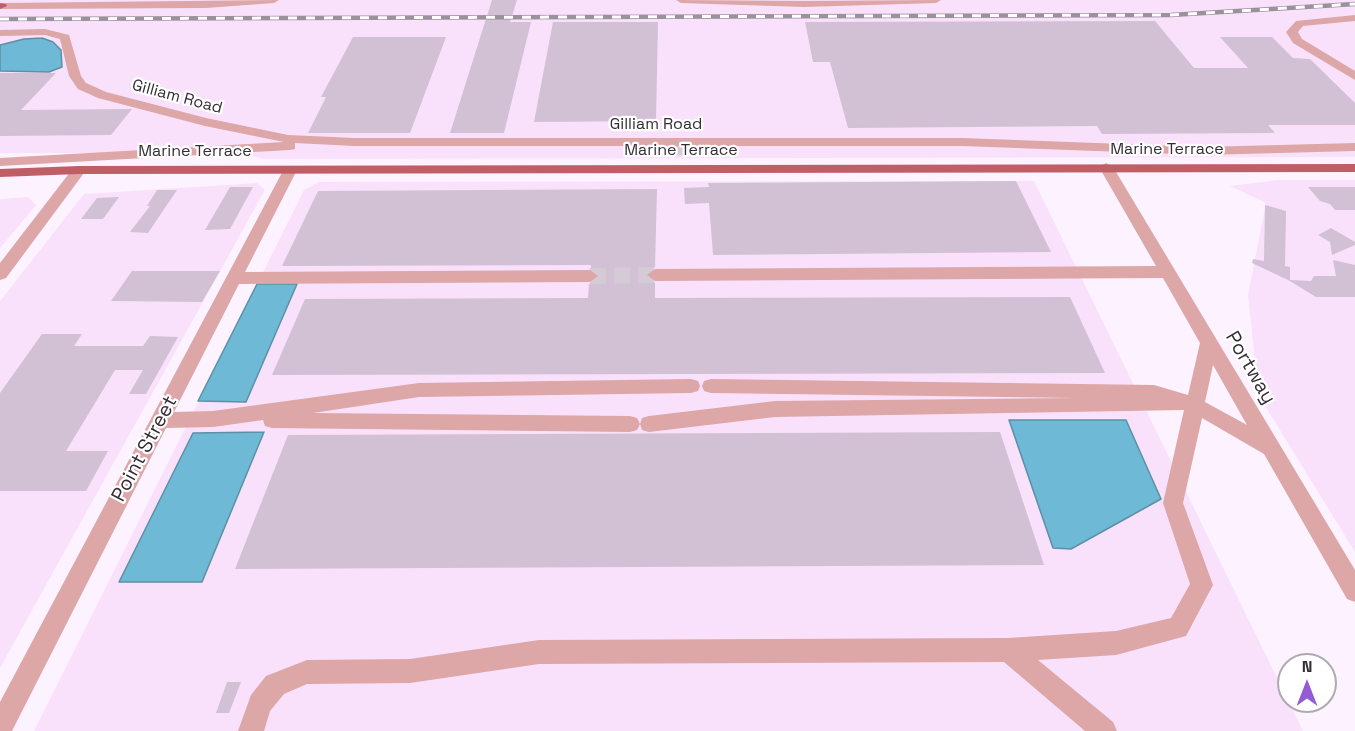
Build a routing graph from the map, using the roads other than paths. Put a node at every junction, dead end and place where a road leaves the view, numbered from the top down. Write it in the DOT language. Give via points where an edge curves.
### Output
graph roads {
  1 [pos="274,0"];
  2 [pos="681,0"];
  3 [pos="936,0"];
  4 [pos="258,1"];
  5 [pos="3,4"];
  6 [pos="1355,18"];
  7 [pos="0,33"];
  8 [pos="1355,76"];
  9 [pos="355,142"];
  10 [pos="851,142"];
  11 [pos="268,147"];
  12 [pos="1355,147"];
  13 [pos="636,149"];
  14 [pos="683,149"];
  15 [pos="1106,167"];
  16 [pos="2,168"];
  17 [pos="1355,168"];
  18 [pos="80,170"];
  19 [pos="290,170"];
  20 [pos="1168,272"];
  21 [pos="0,274"];
  22 [pos="655,275"];
  23 [pos="590,276"];
  24 [pos="234,278"];
  25 [pos="1209,343"];
  26 [pos="691,386"];
  27 [pos="711,386"];
  28 [pos="1195,405"];
  29 [pos="213,419"];
  30 [pos="161,420"];
  31 [pos="1272,449"];
  32 [pos="1355,591"];
  33 [pos="1008,650"];
  34 [pos="0,728"];
  35 [pos="251,731"];
  36 [pos="1104,731"];
  1 -- 4 [label="street"];
  2 -- 3 [label="street" via="804,4"];
  4 -- 5 [label="street" via="206,5"];
  6 -- 8 [label="street" via="1300,23 1292,32 1298,41"];
  7 -- 9 [label="street, Gilliam Road" via="45,32 65,37 75,76 82,86 102,95 288,139"];
  9 -- 10 [label="street, Gilliam Road"];
  9 -- 11 [label="street"];
  10 -- 12 [label="street, Gilliam Road" via="1028,143 1203,151"];
  10 -- 14 [label="street" via="770,149"];
  11 -- 13 [label="street"];
  11 -- 16 [label="street"];
  15 -- 17 [label="main road, Marine Terrace"];
  15 -- 19 [label="main road, Marine Terrace"];
  15 -- 20 [label="street, Portway"];
  16 -- 18 [label="main road, Marine Terrace"];
  18 -- 19 [label="main road, Marine Terrace"];
  18 -- 21 [label="street"];
  19 -- 24 [label="street, Point Street"];
  20 -- 22 [label="street"];
  20 -- 25 [label="street, Portway"];
  23 -- 24 [label="street"];
  24 -- 30 [label="street, Point Street"];
  25 -- 28 [label="street"];
  25 -- 31 [label="street, Portway"];
  26 -- 29 [label="street" via="419,390"];
  27 -- 28 [label="street" via="1154,392"];
  28 -- 29 [label="street" via="775,409 640,424"];
  28 -- 31 [label="street"];
  28 -- 33 [label="street" via="1173,503 1202,585 1178,628 1116,643"];
  29 -- 30 [label="street"];
  30 -- 34 [label="street, Point Street"];
  31 -- 32 [label="street, Portway"];
  33 -- 35 [label="street" via="539,652 410,670 307,672 275,685 260,704"];
  33 -- 36 [label="street"];
}
